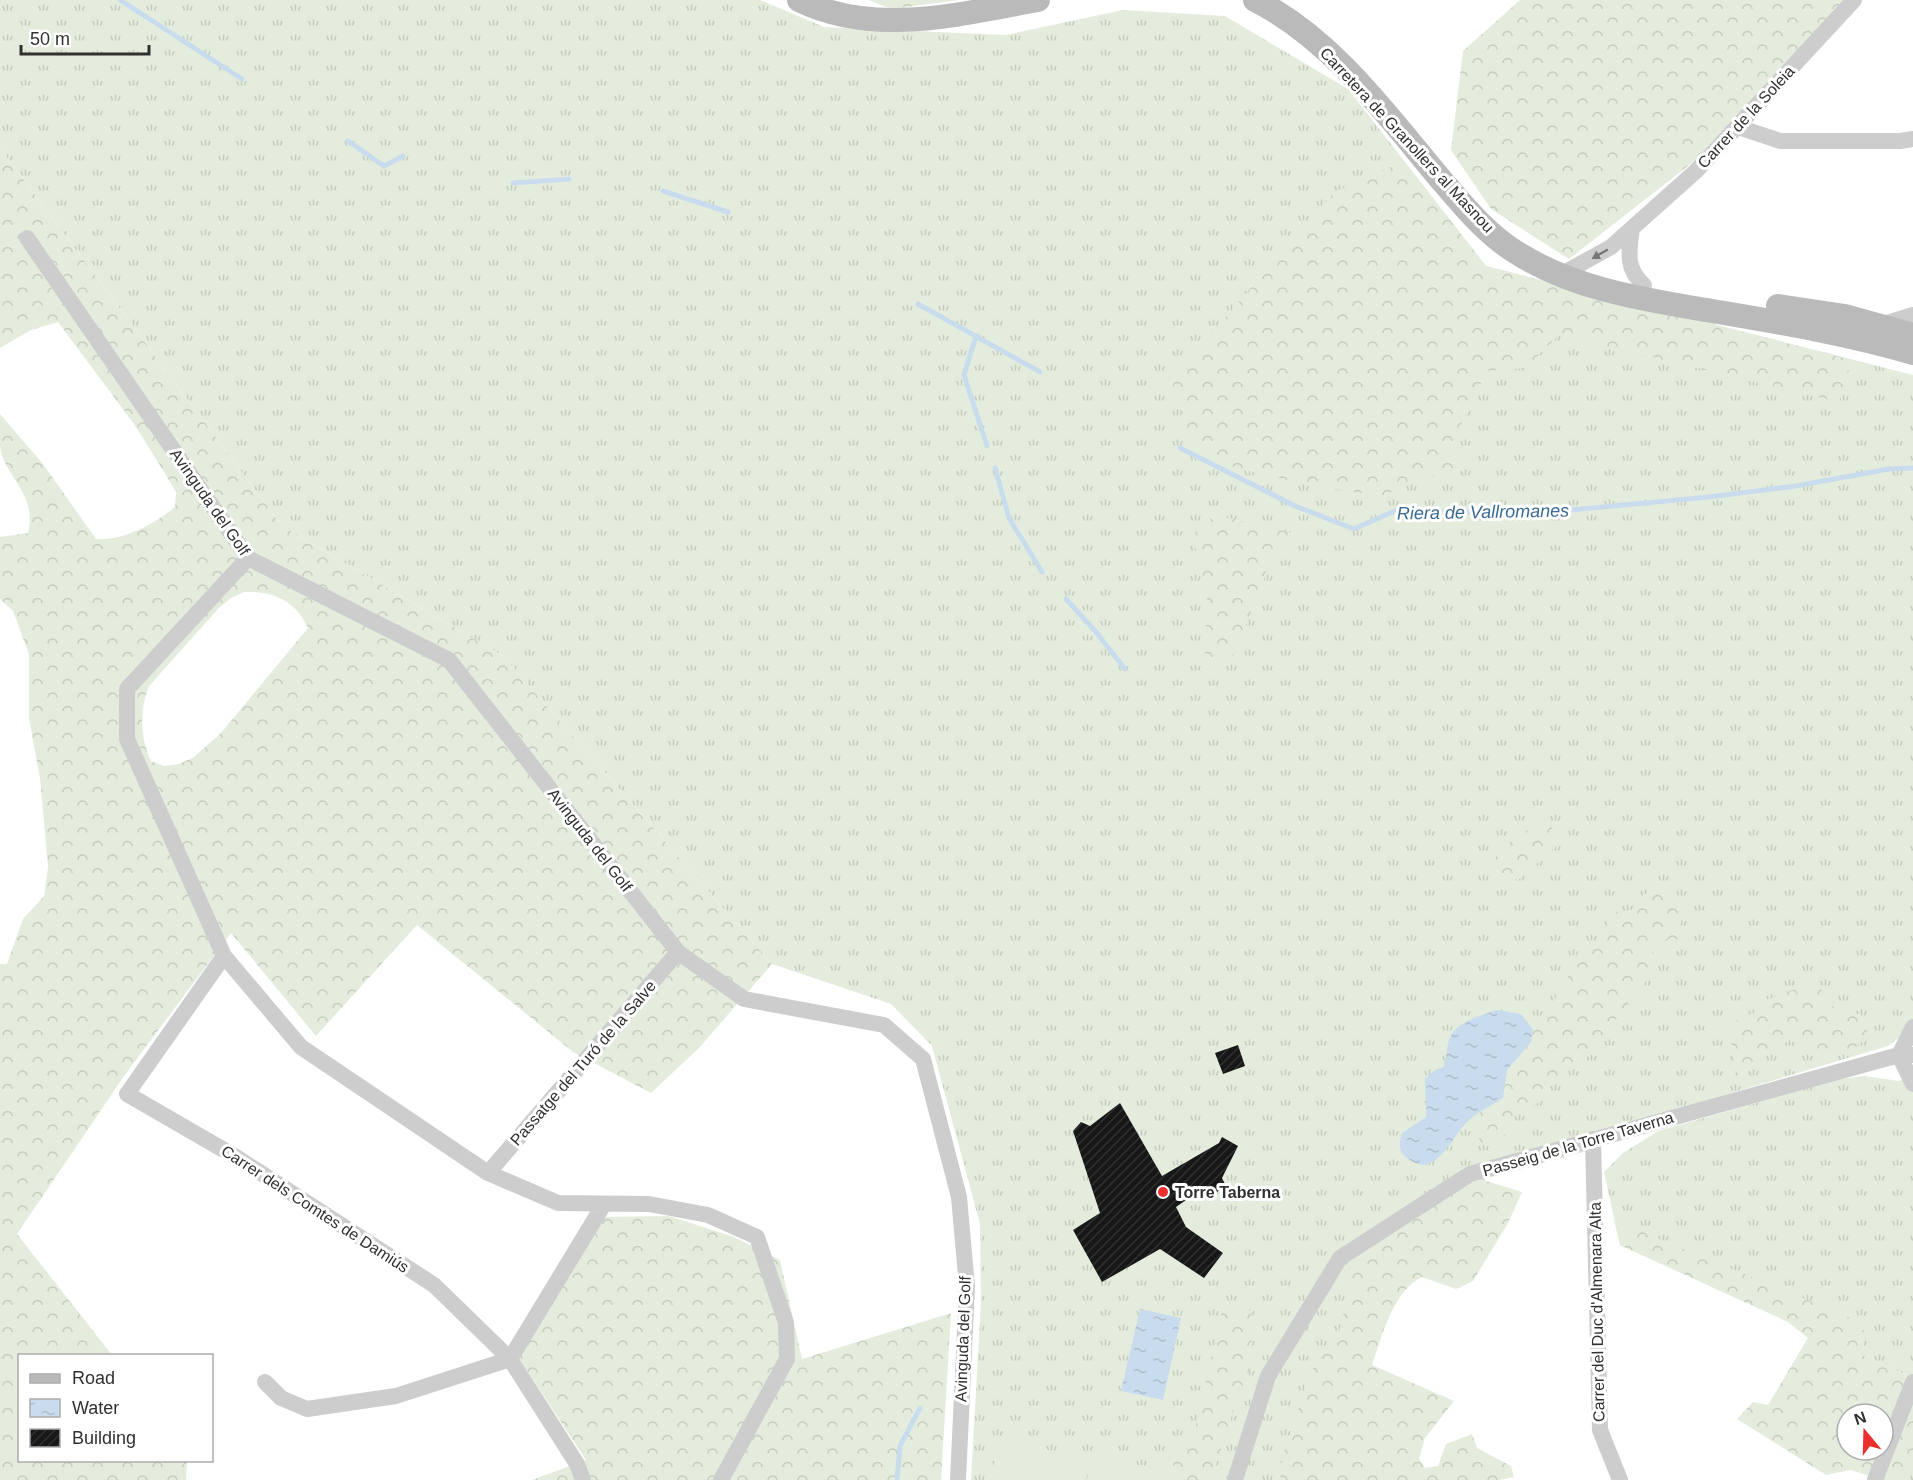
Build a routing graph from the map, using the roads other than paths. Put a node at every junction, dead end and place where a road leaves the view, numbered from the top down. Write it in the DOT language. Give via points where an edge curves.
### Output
graph roads {
  1 [pos="799,0"];
  2 [pos="1038,0"];
  3 [pos="1255,0"];
  4 [pos="1854,0"];
  5 [pos="1738,127"];
  6 [pos="1913,139"];
  7 [pos="1632,228"];
  8 [pos="27,238"];
  9 [pos="1562,274"];
  10 [pos="1644,285"];
  11 [pos="1913,315"];
  12 [pos="1885,335"];
  13 [pos="1913,335"];
  14 [pos="1913,353"];
  15 [pos="248,558"];
  16 [pos="678,952"];
  17 [pos="224,956"];
  18 [pos="1913,1027"];
  19 [pos="1906,1055"];
  20 [pos="1913,1084"];
  21 [pos="1593,1139"];
  22 [pos="488,1173"];
  23 [pos="604,1204"];
  24 [pos="510,1359"];
  25 [pos="265,1382"];
  26 [pos="1913,1382"];
  27 [pos="583,1480"];
  28 [pos="721,1480"];
  29 [pos="958,1480"];
  30 [pos="1235,1480"];
  31 [pos="1620,1480"];
  32 [pos="1875,1480"];
  1 -- 2 [label="main road" via="887,21 978,12"];
  3 -- 9 [label="main road, Carretera de Granollers al Masnou" via="1294,23 1335,58 1483,225 1509,248"];
  4 -- 5 [label="street, Carrer de la Soleia"];
  5 -- 6 [label="street" via="1780,141"];
  5 -- 7 [label="street, Carrer de la Soleia"];
  7 -- 9 [label="street, Carrer de la Soleia, one-way" via="1611,248"];
  7 -- 10 [label="street" via="1630,270"];
  8 -- 15 [label="street, Avinguda del Golf"];
  9 -- 10 [label="main road, Carretera de Granollers al Masnou"];
  9 -- 12 [label="main road, Carretera de Granollers al Masnou" via="1602,290 1800,326"];
  10 -- 12 [label="main road, Carretera de Granollers al Masnou" via="1845,316"];
  11 -- 12 [label="street"];
  12 -- 13 [label="main road, Carretera de Granollers al Masnou"];
  12 -- 14 [label="main road, Carretera de Granollers al Masnou"];
  15 -- 16 [label="street, Avinguda del Golf" via="449,660"];
  15 -- 17 [label="street" via="127,689 127,740"];
  16 -- 22 [label="street, Passatge del Turó de la Salve"];
  16 -- 29 [label="street, Avinguda del Golf" via="744,999 884,1025 923,1059 959,1197 966,1275"];
  17 -- 22 [label="street" via="301,1047"];
  17 -- 24 [label="street, Carrer dels Comtes de Damiús" via="127,1094 236,1157 434,1286"];
  18 -- 19 [label="street"];
  19 -- 20 [label="street"];
  19 -- 21 [label="street, Passeig de la Torre Taverna"];
  21 -- 30 [label="street, Passeig de la Torre Taverna" via="1470,1174 1340,1258 1268,1376"];
  21 -- 31 [label="street, Carrer del Duc d'Almenara Alta" via="1600,1430"];
  22 -- 23 [label="street" via="558,1203"];
  23 -- 24 [label="street"];
  23 -- 28 [label="street" via="649,1204 708,1215 757,1237 786,1323 787,1359"];
  24 -- 25 [label="street" via="396,1396 307,1409 281,1398"];
  24 -- 27 [label="street, Carrer dels Comtes de Damiús" via="577,1464"];
  26 -- 32 [label="street"];
}
